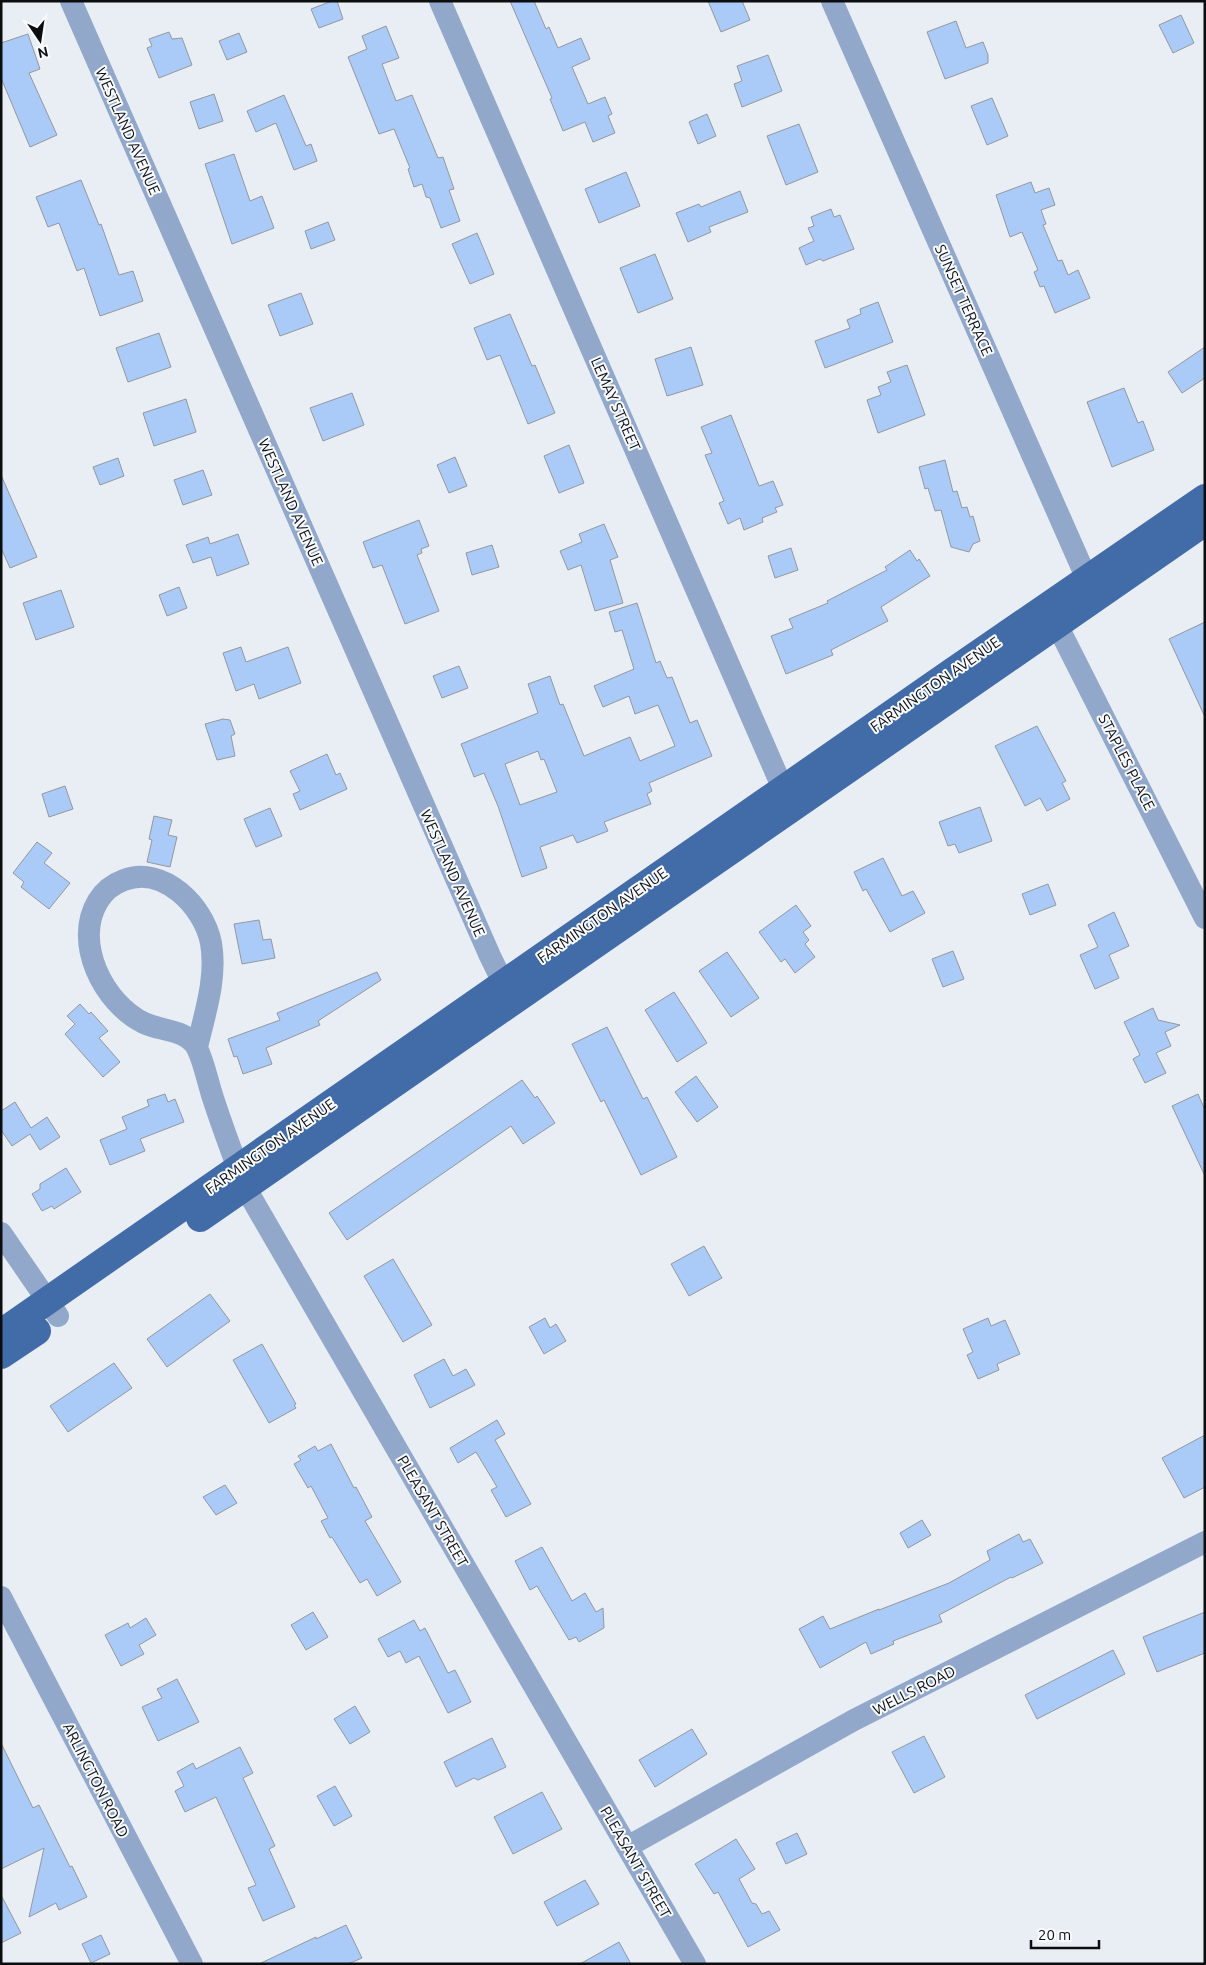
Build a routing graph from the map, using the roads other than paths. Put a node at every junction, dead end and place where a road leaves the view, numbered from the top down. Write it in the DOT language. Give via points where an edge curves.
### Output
graph roads {
  1 [pos="72,1"];
  2 [pos="440,1"];
  3 [pos="832,1"];
  4 [pos="1205,498"];
  5 [pos="1205,522"];
  6 [pos="1091,588"];
  7 [pos="1052,615"];
  8 [pos="788,798"];
  9 [pos="1205,918"];
  10 [pos="508,993"];
  11 [pos="197,1047"];
  12 [pos="242,1178"];
  13 [pos="1,1233"];
  14 [pos="53,1308"];
  15 [pos="1,1333"];
  16 [pos="1,1355"];
  17 [pos="1205,1542"];
  18 [pos="1,1596"];
  19 [pos="628,1847"];
  20 [pos="192,1964"];
  21 [pos="695,1964"];
  1 -- 10 [label="street, WESTLAND AVENUE"];
  2 -- 8 [label="street, LEMAY STREET"];
  3 -- 6 [label="street, SUNSET TERRACE"];
  4 -- 6 [label="main road, FARMINGTON AVENUE"];
  5 -- 6 [label="main road, FARMINGTON AVENUE"];
  6 -- 7 [label="main road, FARMINGTON AVENUE"];
  7 -- 8 [label="main road, FARMINGTON AVENUE"];
  7 -- 9 [label="street, STAPLES PLACE"];
  8 -- 10 [label="main road, FARMINGTON AVENUE"];
  10 -- 12 [label="main road, FARMINGTON AVENUE"];
  11 -- 11 [label="street" via="212,980 212,954 206,928 192,905 171,886 150,877 122,880 104,892 94,908 90,947 96,968 127,1012 143,1022 180,1034"];
  11 -- 12 [label="street, PLEASANT STREET"];
  12 -- 14 [label="main road, FARMINGTON AVENUE"];
  12 -- 19 [label="street, PLEASANT STREET"];
  13 -- 14 [label="street"];
  14 -- 15 [label="main road, FARMINGTON AVENUE"];
  14 -- 16 [label="main road, FARMINGTON AVENUE"];
  17 -- 19 [label="street, WELLS ROAD" via="854,1720"];
  18 -- 20 [label="street, ARLINGTON ROAD"];
  19 -- 21 [label="street, PLEASANT STREET"];
}
